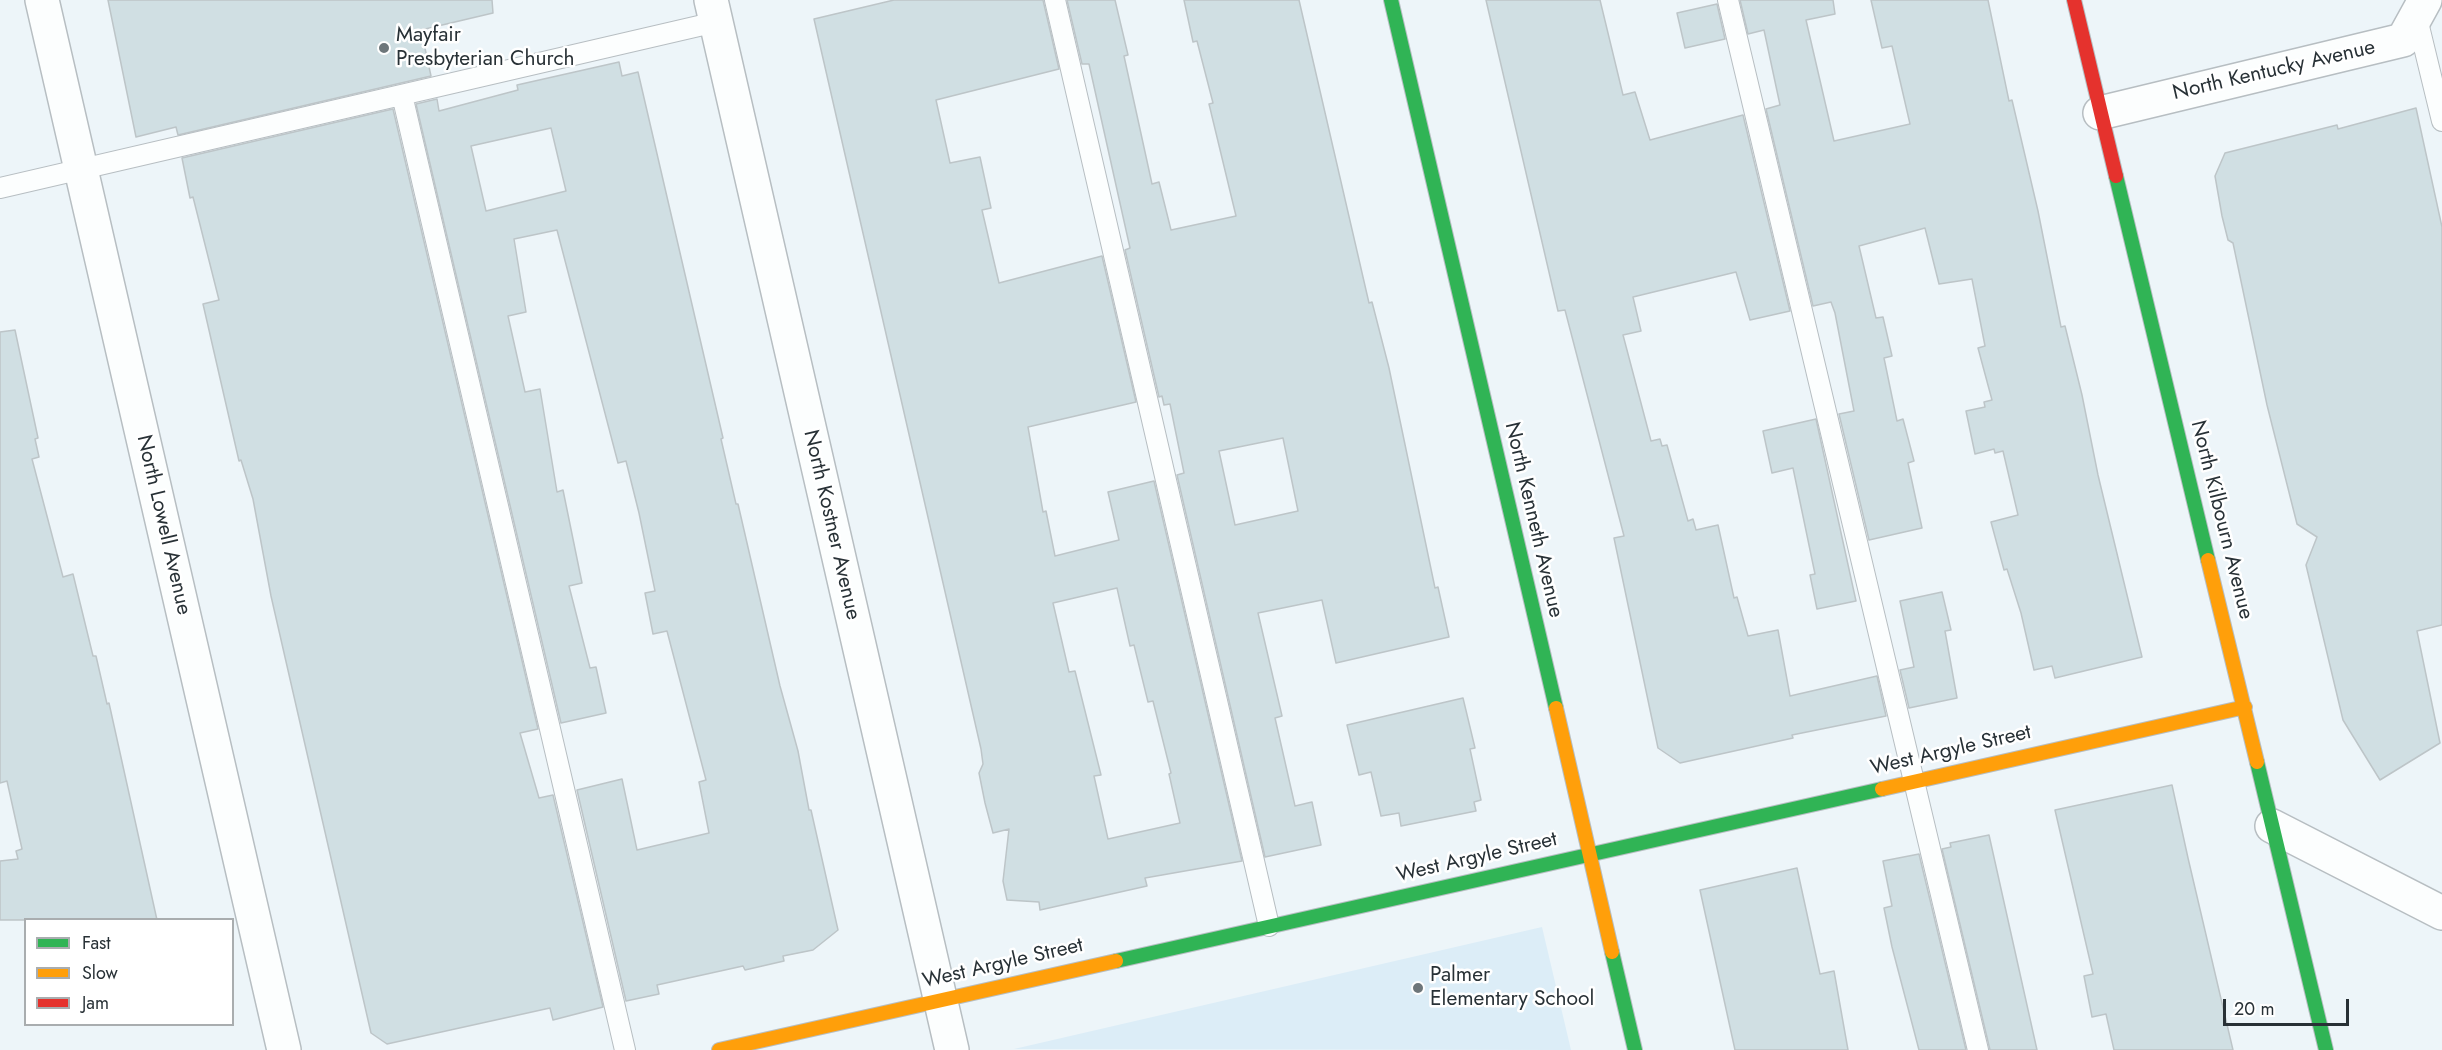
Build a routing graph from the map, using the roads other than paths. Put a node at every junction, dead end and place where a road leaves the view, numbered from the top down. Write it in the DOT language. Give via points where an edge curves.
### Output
graph roads {
  1 [pos="42,0"];
  2 [pos="1054,0"];
  3 [pos="1391,0"];
  4 [pos="1728,0"];
  5 [pos="2074,0"];
  6 [pos="2418,6"];
  7 [pos="713,11"];
  8 [pos="402,95"];
  9 [pos="2100,113"];
  10 [pos="2442,121"];
  11 [pos="81,170"];
  12 [pos="0,188"];
  13 [pos="2245,707"];
  14 [pos="1914,781"];
  15 [pos="2272,826"];
  16 [pos="1589,854"];
  17 [pos="2442,913"];
  18 [pos="1269,926"];
  19 [pos="940,1000"];
  20 [pos="284,1050"];
  21 [pos="625,1050"];
  22 [pos="719,1050"];
  23 [pos="952,1050"];
  24 [pos="1635,1050"];
  25 [pos="1978,1050"];
  26 [pos="2326,1050"];
  1 -- 11 [label="street, North Lowell Avenue"];
  2 -- 18 [label="lane"];
  3 -- 16 [label="street, North Kenneth Avenue"];
  4 -- 14 [label="lane"];
  5 -- 9 [label="street, North Kilbourn Avenue"];
  6 -- 9 [label="street, North Kentucky Avenue" via="2403,40"];
  6 -- 10 [label="lane"];
  7 -- 8 [label="lane"];
  7 -- 19 [label="street, North Kostner Avenue"];
  8 -- 11 [label="lane"];
  8 -- 21 [label="lane"];
  9 -- 13 [label="street, North Kilbourn Avenue"];
  11 -- 12 [label="lane"];
  11 -- 20 [label="street, North Lowell Avenue"];
  13 -- 14 [label="street, West Argyle Street"];
  13 -- 15 [label="street, North Kilbourn Avenue"];
  14 -- 16 [label="street, West Argyle Street"];
  14 -- 25 [label="lane"];
  15 -- 17 [label="street"];
  15 -- 26 [label="street, North Kilbourn Avenue"];
  16 -- 18 [label="street, West Argyle Street"];
  16 -- 24 [label="street, North Kenneth Avenue"];
  18 -- 19 [label="street, West Argyle Street"];
  19 -- 22 [label="street, West Argyle Street"];
  19 -- 23 [label="street, North Kostner Avenue"];
}
